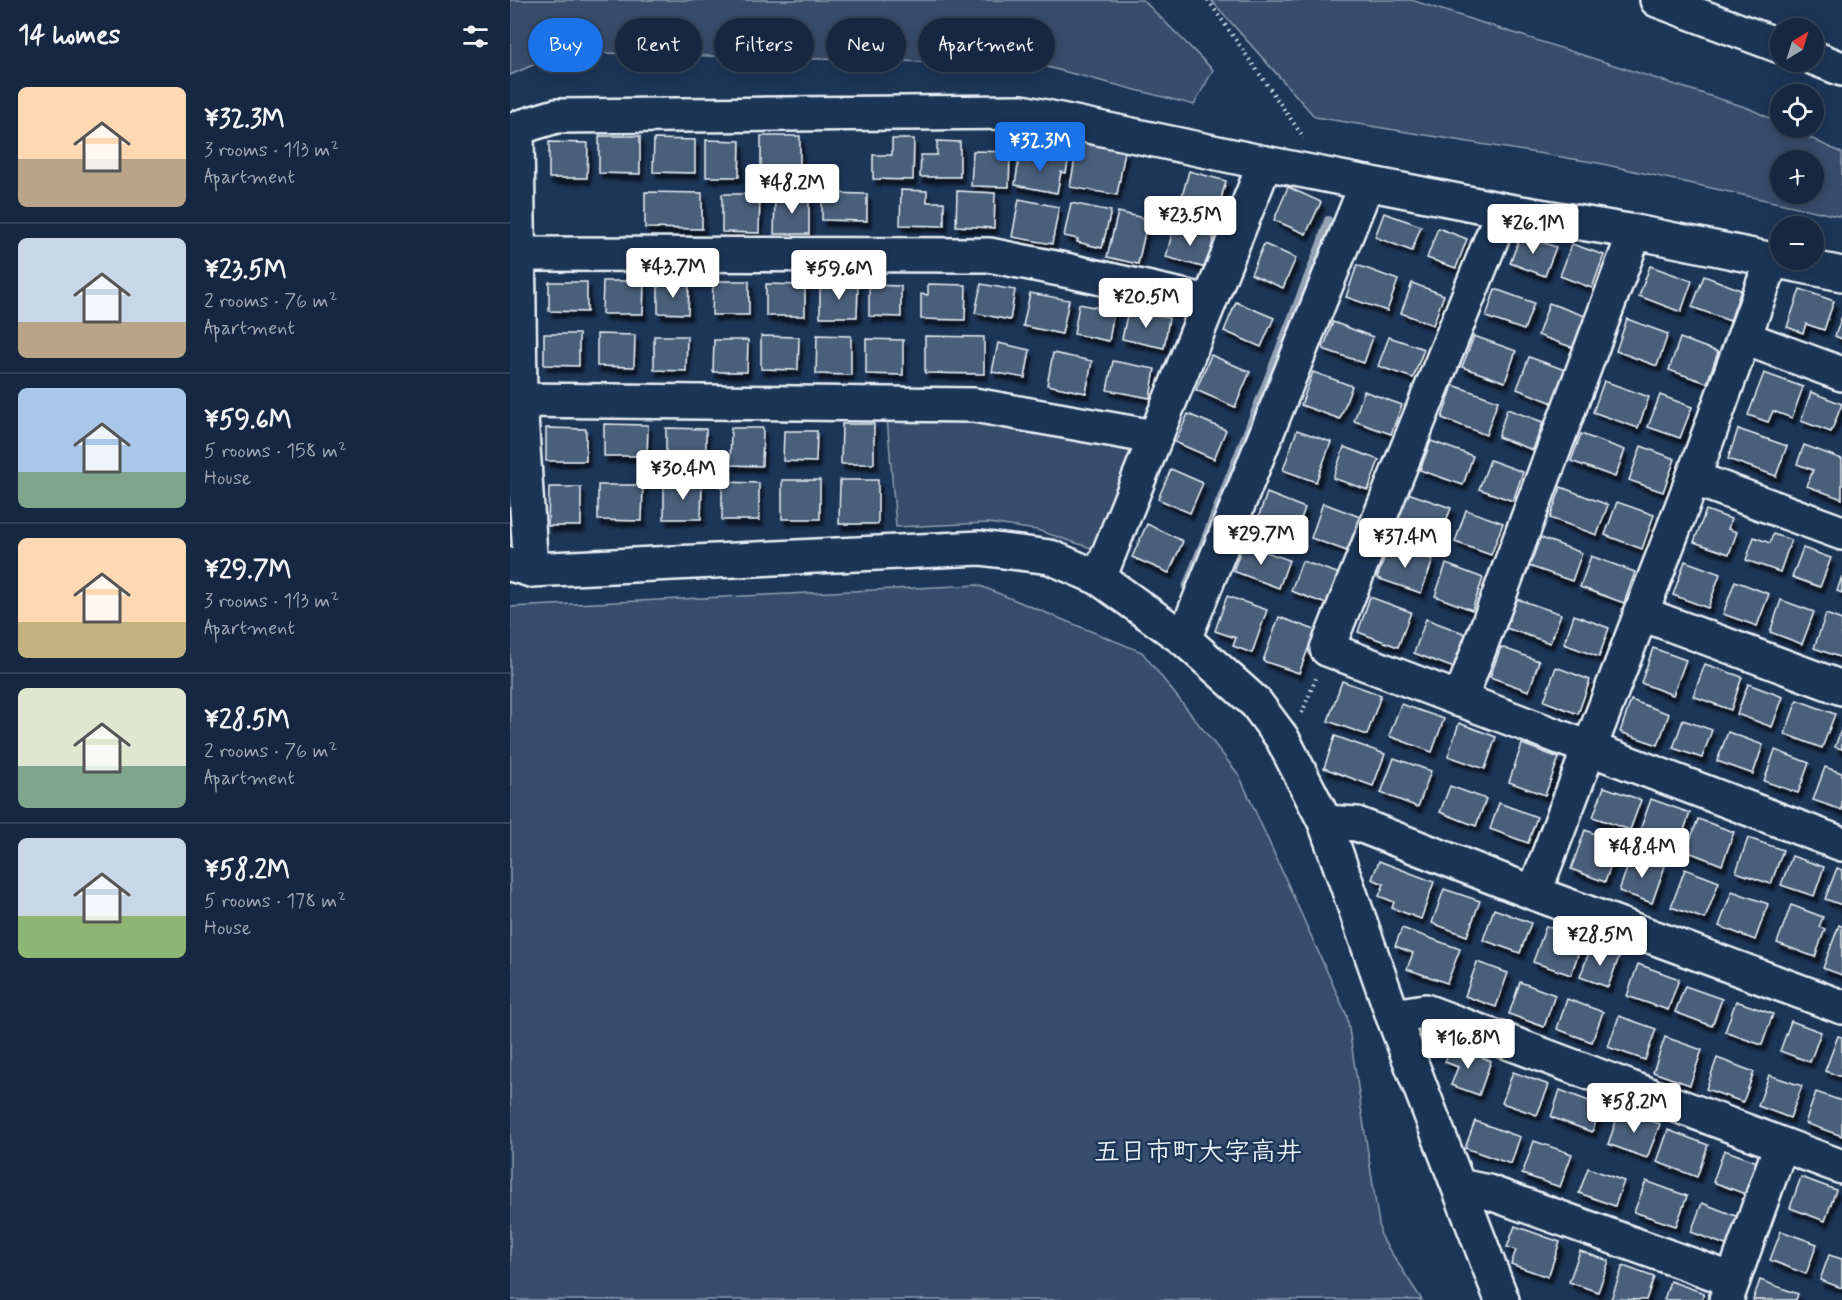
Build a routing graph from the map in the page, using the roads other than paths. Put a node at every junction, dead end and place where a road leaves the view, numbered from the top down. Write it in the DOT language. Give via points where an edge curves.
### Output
graph roads {
  1 [pos="1657,0"];
  2 [pos="1770,42"];
  3 [pos="1824,62"];
  4 [pos="1842,69"];
  5 [pos="514,130"];
  6 [pos="1265,164"];
  7 [pos="1367,183"];
  8 [pos="1503,210"];
  9 [pos="1635,232"];
  10 [pos="519,254"];
  11 [pos="1770,260"];
  12 [pos="1770,266"];
  13 [pos="1822,270"];
  14 [pos="1842,274"];
  15 [pos="1209,302"];
  16 [pos="1745,338"];
  17 [pos="1842,374"];
  18 [pos="515,395"];
  19 [pos="1154,437"];
  20 [pos="1693,478"];
  21 [pos="1842,533"];
  22 [pos="520,567"];
  23 [pos="1099,578"];
  24 [pos="1640,613"];
  25 [pos="1184,639"];
  26 [pos="1842,688"];
  27 [pos="1460,699"];
  28 [pos="1589,750"];
  29 [pos="1325,822"];
  30 [pos="1842,844"];
  31 [pos="1534,893"];
  32 [pos="1842,1007"];
  33 [pos="1394,1016"];
  34 [pos="1781,1145"];
  35 [pos="1842,1167"];
  36 [pos="1459,1186"];
  37 [pos="1729,1290"];
  38 [pos="1502,1300"];
  1 -- 2 [label="street"];
  3 -- 4 [label="street"];
  5 -- 6 [label="street" via="556,116 1022,112"];
  5 -- 10 [label="street"];
  6 -- 7 [label="street"];
  6 -- 15 [label="street"];
  7 -- 8 [label="street"];
  7 -- 25 [label="street"];
  8 -- 9 [label="street"];
  8 -- 27 [label="street" via="1327,649"];
  9 -- 11 [label="street"];
  9 -- 27 [label="street"];
  10 -- 15 [label="street" via="989,255"];
  10 -- 18 [label="street"];
  12 -- 16 [label="street"];
  13 -- 14 [label="street"];
  15 -- 19 [label="street"];
  16 -- 17 [label="street"];
  16 -- 20 [label="street"];
  18 -- 19 [label="street" via="974,405"];
  18 -- 22 [label="street"];
  19 -- 23 [label="street"];
  20 -- 21 [label="street"];
  20 -- 24 [label="street"];
  22 -- 23 [label="street" via="980,548 1050,557"];
  23 -- 25 [label="street"];
  24 -- 26 [label="street"];
  24 -- 28 [label="street"];
  25 -- 29 [label="street" via="1256,703 1282,738"];
  27 -- 28 [label="street"];
  28 -- 30 [label="street"];
  28 -- 31 [label="street"];
  29 -- 31 [label="street" via="1357,824"];
  29 -- 33 [label="street"];
  31 -- 32 [label="street"];
  33 -- 34 [label="street" via="1425,1011"];
  33 -- 36 [label="street"];
  34 -- 35 [label="street"];
  34 -- 37 [label="street"];
  36 -- 37 [label="street" via="1488,1192"];
  36 -- 38 [label="street"];
}
